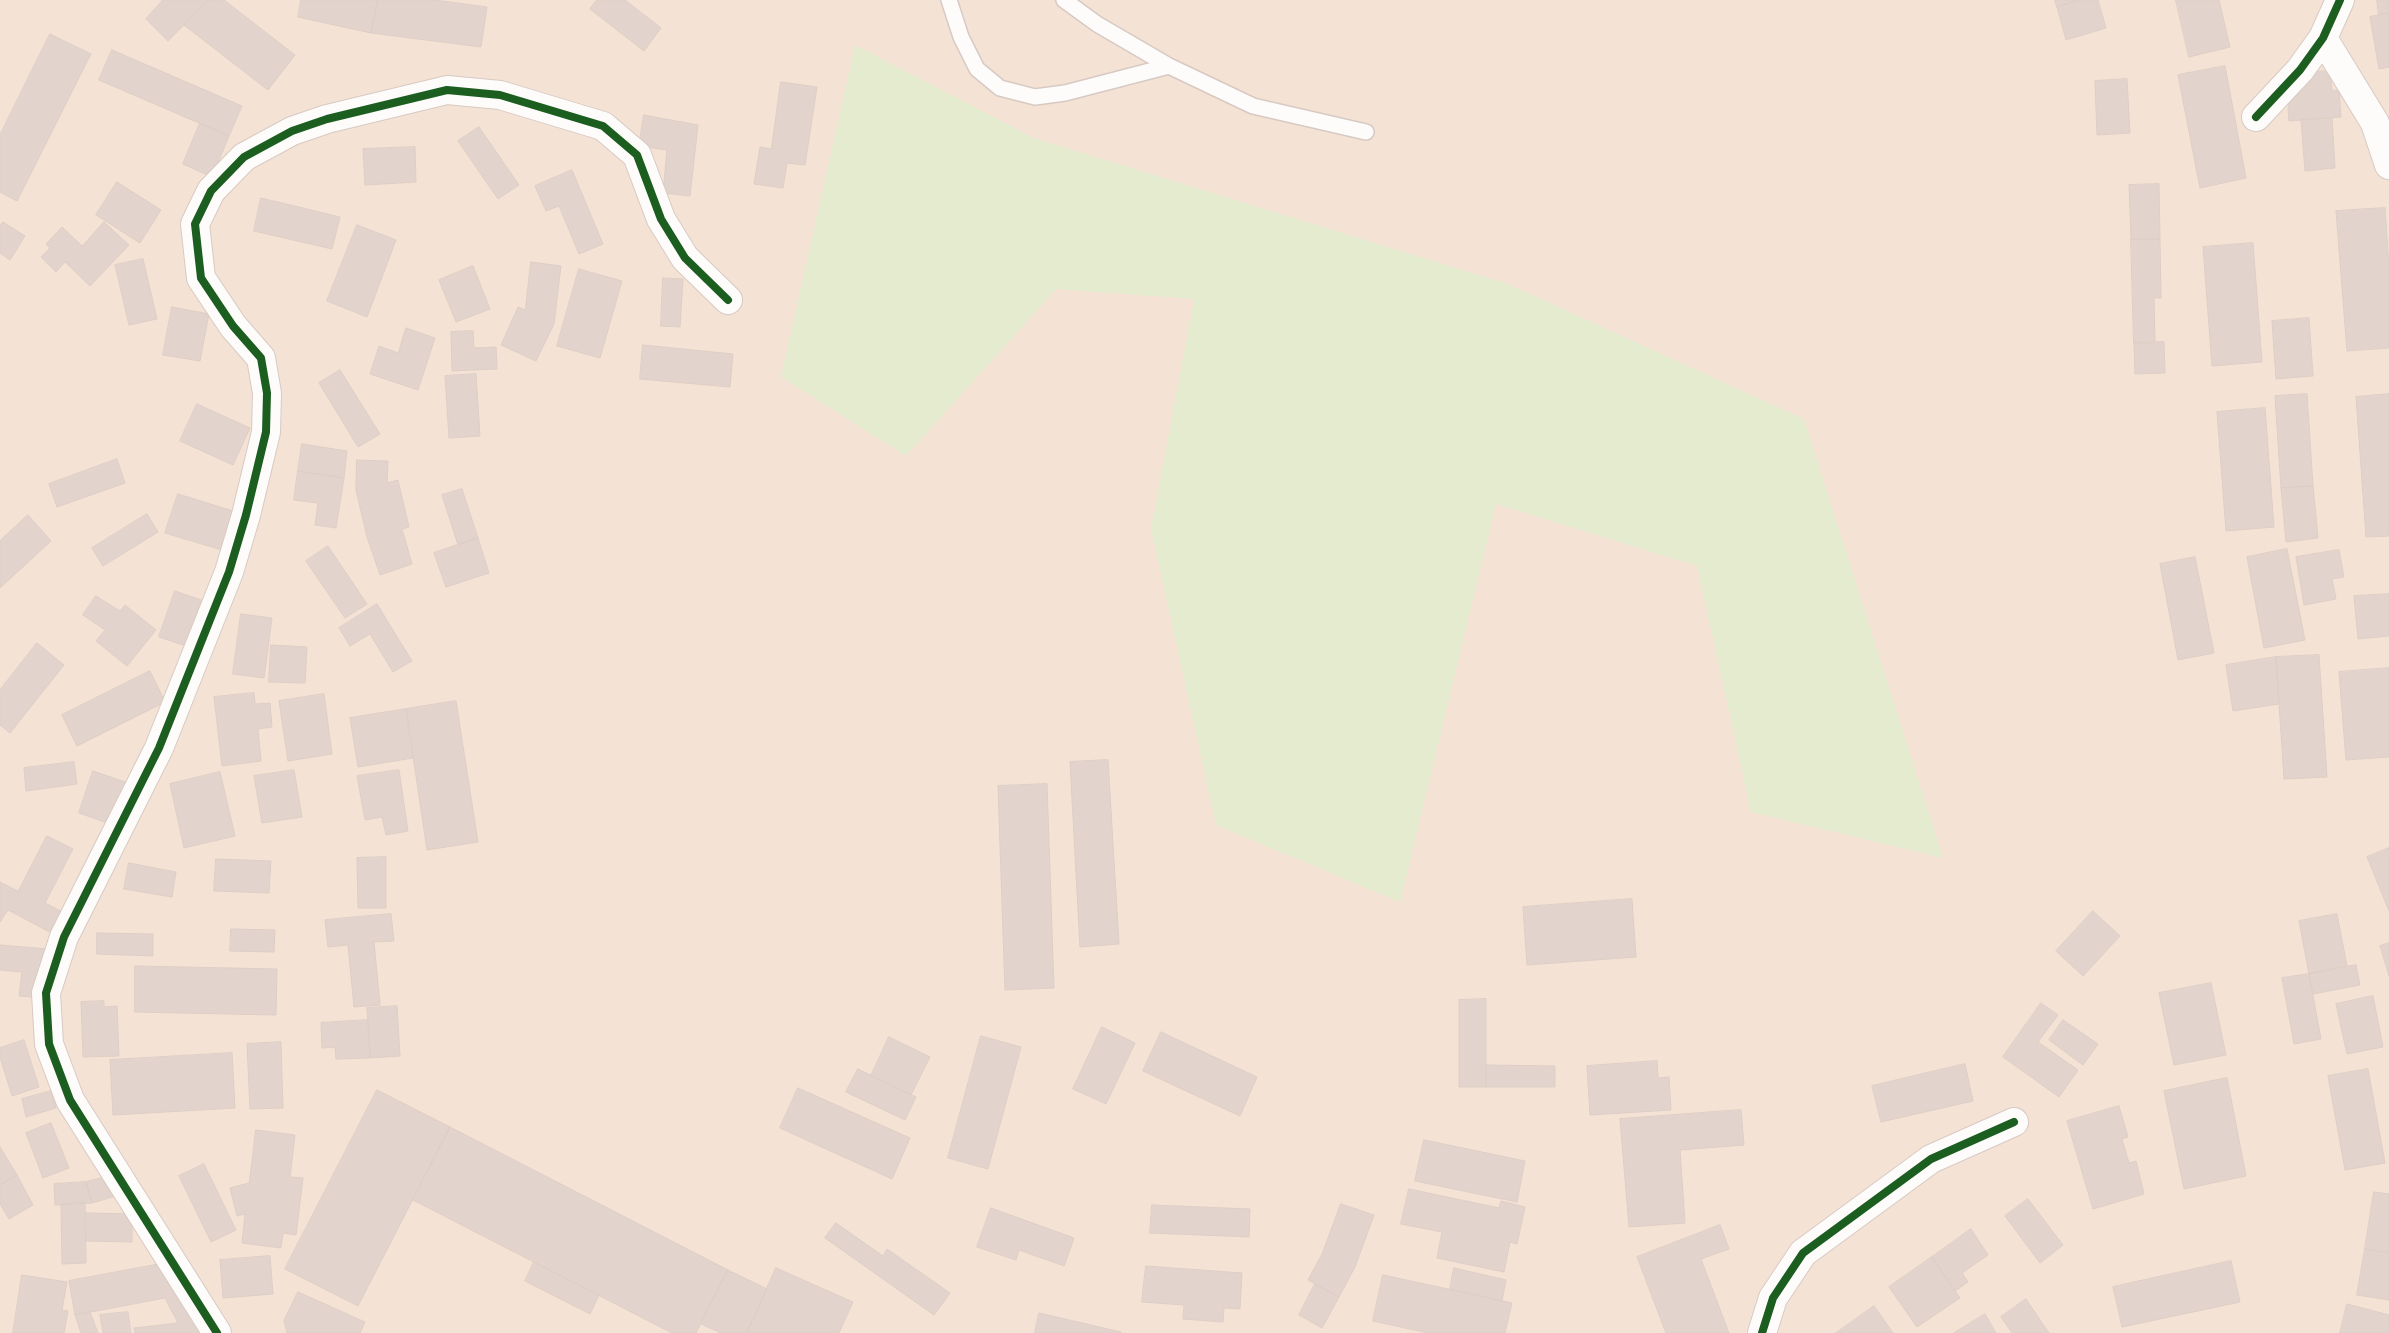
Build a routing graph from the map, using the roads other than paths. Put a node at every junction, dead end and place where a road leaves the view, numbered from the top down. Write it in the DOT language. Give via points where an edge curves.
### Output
graph roads {
  1 [pos="949,0"];
  2 [pos="1064,0"];
  3 [pos="2340,0"];
  4 [pos="2323,38"];
  5 [pos="1169,66"];
  6 [pos="2256,117"];
  7 [pos="1366,132"];
  8 [pos="2389,165"];
  9 [pos="728,300"];
  10 [pos="2014,1122"];
  11 [pos="217,1333"];
  12 [pos="1762,1333"];
  1 -- 5 [label="lane" via="961,37 977,69 1000,88 1034,97 1065,93"];
  2 -- 5 [label="lane" via="1097,24"];
  3 -- 4 [label="street"];
  4 -- 6 [label="street" via="2300,70"];
  4 -- 8 [label="street" via="2375,123"];
  5 -- 7 [label="lane" via="1253,106"];
  9 -- 11 [label="street" via="685,258 661,219 637,155 603,126 500,95 447,90 327,119 292,131 244,157 210,191 195,224 201,278 233,326 261,358 267,393 266,432 226,581 159,748 64,937 46,993 49,1044 70,1100"];
  10 -- 12 [label="street" via="1931,1159 1803,1253 1773,1298"];
}
